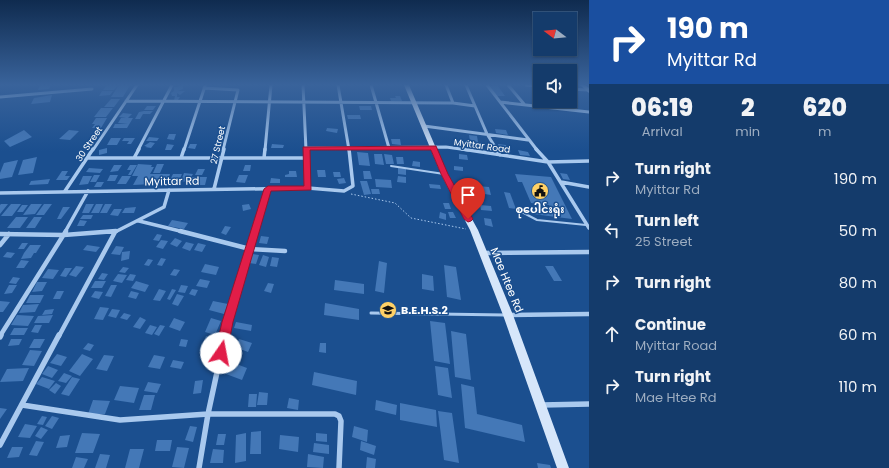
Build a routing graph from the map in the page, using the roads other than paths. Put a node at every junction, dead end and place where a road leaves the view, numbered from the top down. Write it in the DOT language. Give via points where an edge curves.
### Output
graph roads {
  1 [pos="475,106"];
  2 [pos="122,107"];
  3 [pos="161,107"];
  4 [pos="198,107"];
  5 [pos="234,107"];
  6 [pos="269,107"];
  7 [pos="304,107"];
  8 [pos="342,107"];
  9 [pos="377,107"];
  10 [pos="416,107"];
  11 [pos="504,107"];
  12 [pos="541,107"];
  13 [pos="589,112"];
  14 [pos="424,126"];
  15 [pos="487,134"];
  16 [pos="528,140"];
  17 [pos="306,148"];
  18 [pos="349,148"];
  19 [pos="389,148"];
  20 [pos="434,148"];
  21 [pos="500,155"];
  22 [pos="88,158"];
  23 [pos="134,158"];
  24 [pos="181,158"];
  25 [pos="222,158"];
  26 [pos="264,158"];
  27 [pos="306,158"];
  28 [pos="589,161"];
  29 [pos="548,162"];
  30 [pos="392,166"];
  31 [pos="444,174"];
  32 [pos="561,182"];
  33 [pos="589,187"];
  34 [pos="308,188"];
  35 [pos="214,189"];
  36 [pos="268,189"];
  37 [pos="169,190"];
  38 [pos="66,191"];
  39 [pos="88,191"];
  40 [pos="0,193"];
  41 [pos="518,210"];
  42 [pos="139,221"];
  43 [pos="588,226"];
  44 [pos="115,232"];
  45 [pos="0,234"];
  46 [pos="9,234"];
  47 [pos="64,235"];
  48 [pos="0,246"];
  49 [pos="250,249"];
  50 [pos="285,251"];
  51 [pos="483,252"];
  52 [pos="589,252"];
  53 [pos="371,313"];
  54 [pos="589,314"];
  55 [pos="508,315"];
  56 [pos="0,337"];
  57 [pos="589,404"];
  58 [pos="22,405"];
  59 [pos="540,405"];
  60 [pos="208,414"];
  61 [pos="0,445"];
  62 [pos="199,468"];
  63 [pos="339,468"];
  64 [pos="563,468"];
  1 -- 15 [label="street"];
  2 -- 22 [label="street, 30 Street"];
  3 -- 23 [label="street"];
  4 -- 24 [label="street"];
  5 -- 25 [label="street, 27 Street"];
  6 -- 26 [label="street"];
  7 -- 17 [label="street"];
  8 -- 18 [label="street"];
  9 -- 19 [label="street"];
  10 -- 14 [label="street, Mae Htee Rd"];
  11 -- 16 [label="street"];
  12 -- 13 [label="street"];
  14 -- 15 [label="street"];
  14 -- 20 [label="street, Mae Htee Rd"];
  15 -- 16 [label="street"];
  15 -- 21 [label="street"];
  16 -- 29 [label="street"];
  17 -- 18 [label="street, Myittar Road"];
  17 -- 27 [label="street"];
  18 -- 19 [label="street, Myittar Road"];
  18 -- 34 [label="street, Myittar Rd" via="353,186 344,191"];
  19 -- 20 [label="street, Myittar Road"];
  20 -- 21 [label="street, Myittar Road" via="446,147"];
  20 -- 31 [label="street, Mae Htee Rd"];
  21 -- 29 [label="street, Myittar Road"];
  22 -- 23 [label="street"];
  22 -- 38 [label="street, 30 Street"];
  23 -- 24 [label="street"];
  24 -- 25 [label="street"];
  25 -- 26 [label="street"];
  25 -- 35 [label="street, 27 Street"];
  26 -- 27 [label="street"];
  27 -- 34 [label="street"];
  28 -- 29 [label="street, Myittar Road"];
  29 -- 32 [label="street"];
  30 -- 31 [label="lane"];
  31 -- 51 [label="street, Mae Htee Rd"];
  32 -- 33 [label="street"];
  32 -- 43 [label="street"];
  34 -- 36 [label="street, Myittar Rd"];
  35 -- 36 [label="street, Myittar Rd"];
  35 -- 37 [label="street, Myittar Rd"];
  36 -- 49 [label="street"];
  37 -- 39 [label="street, Myittar Rd"];
  37 -- 42 [label="street" via="164,207"];
  38 -- 39 [label="street, Myittar Rd"];
  38 -- 40 [label="street, Myittar Rd"];
  39 -- 47 [label="street"];
  41 -- 43 [label="lane" via="537,220"];
  42 -- 44 [label="street"];
  42 -- 49 [label="street"];
  44 -- 47 [label="street"];
  44 -- 58 [label="street"];
  45 -- 46 [label="street"];
  46 -- 47 [label="street"];
  46 -- 48 [label="street"];
  47 -- 56 [label="street"];
  49 -- 50 [label="street"];
  49 -- 60 [label="street" via="228,322"];
  51 -- 52 [label="street"];
  51 -- 55 [label="street, Mae Htee Rd"];
  53 -- 55 [label="lane"];
  54 -- 55 [label="street"];
  55 -- 59 [label="street, Mae Htee Rd"];
  57 -- 59 [label="street"];
  58 -- 60 [label="street" via="120,420"];
  58 -- 61 [label="street"];
  59 -- 64 [label="street, Mae Htee Rd"];
  60 -- 62 [label="street"];
  60 -- 63 [label="street" via="339,416"];
}
